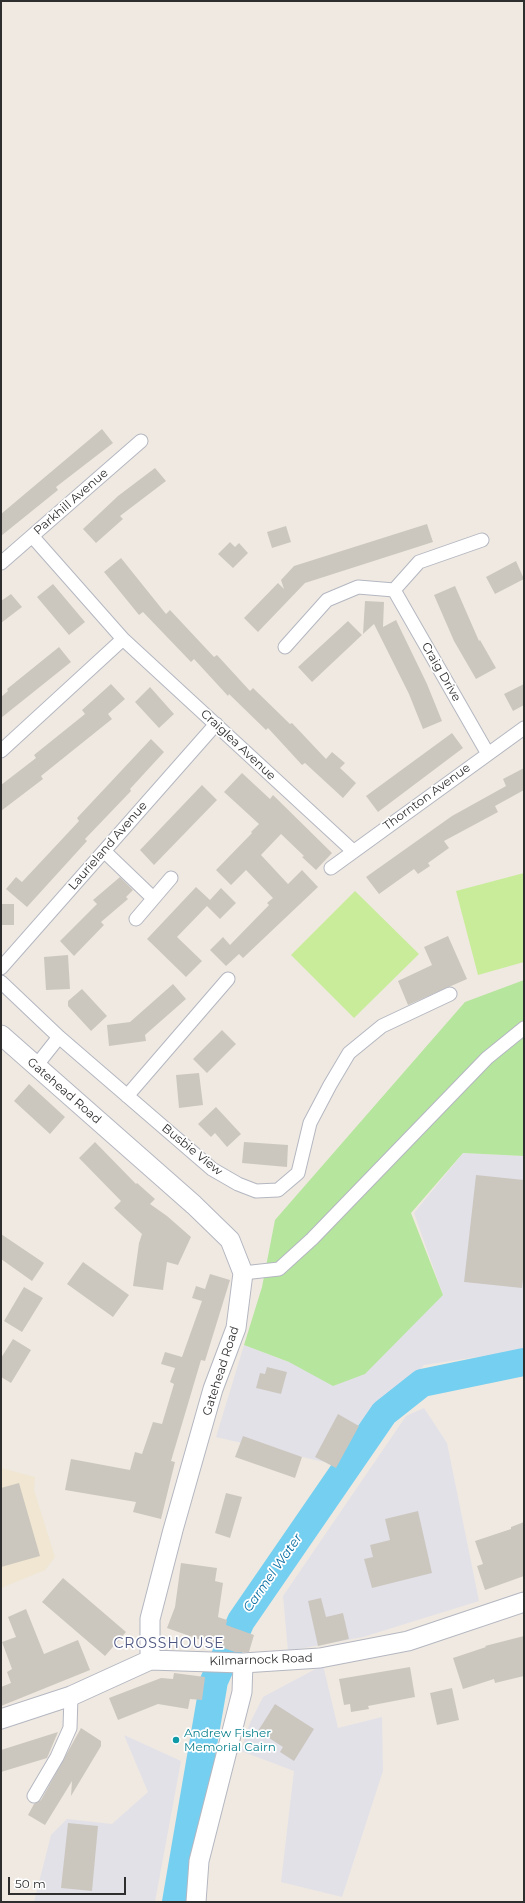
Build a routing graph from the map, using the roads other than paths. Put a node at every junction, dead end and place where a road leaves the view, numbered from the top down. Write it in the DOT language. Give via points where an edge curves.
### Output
graph roads {
  1 [pos="141,441"];
  2 [pos="32,536"];
  3 [pos="482,540"];
  4 [pos="1,563"];
  5 [pos="394,590"];
  6 [pos="123,639"];
  7 [pos="285,647"];
  8 [pos="216,724"];
  9 [pos="524,728"];
  10 [pos="1,751"];
  11 [pos="488,754"];
  12 [pos="104,851"];
  13 [pos="353,851"];
  14 [pos="331,868"];
  15 [pos="171,878"];
  16 [pos="153,898"];
  17 [pos="136,919"];
  18 [pos="1,968"];
  19 [pos="228,979"];
  20 [pos="1,982"];
  21 [pos="450,994"];
  22 [pos="524,1028"];
  23 [pos="1,1035"];
  24 [pos="59,1037"];
  25 [pos="36,1066"];
  26 [pos="127,1096"];
  27 [pos="243,1273"];
  28 [pos="524,1602"];
  29 [pos="150,1660"];
  30 [pos="243,1663"];
  31 [pos="71,1696"];
  32 [pos="1,1719"];
  33 [pos="34,1796"];
  34 [pos="196,1902"];
  1 -- 2 [label="street, Parkhill Avenue"];
  2 -- 4 [label="street, Parkhill Avenue"];
  2 -- 6 [label="street, Craiglea Avenue"];
  3 -- 5 [label="street" via="419,562"];
  5 -- 7 [label="street" via="358,587 327,600"];
  5 -- 11 [label="street, Craig Drive"];
  6 -- 8 [label="street, Craiglea Avenue"];
  6 -- 10 [label="street"];
  8 -- 12 [label="street, Laurieland Avenue"];
  8 -- 13 [label="street, Craiglea Avenue"];
  9 -- 11 [label="street, Thornton Avenue"];
  11 -- 13 [label="street, Thornton Avenue"];
  12 -- 16 [label="street"];
  12 -- 18 [label="street, Laurieland Avenue"];
  13 -- 14 [label="street, Thornton Avenue"];
  15 -- 16 [label="street"];
  16 -- 17 [label="street"];
  19 -- 26 [label="street"];
  20 -- 24 [label="street, Busbie View"];
  21 -- 26 [label="street, Busbie View" via="382,1026 348,1053 310,1123 298,1173 278,1190 256,1191 212,1170"];
  22 -- 27 [label="street" via="487,1058 312,1239 279,1268"];
  23 -- 25 [label="main road, Gatehead Road"];
  24 -- 25 [label="street"];
  24 -- 26 [label="street, Busbie View"];
  25 -- 27 [label="main road, Gatehead Road" via="194,1205 230,1240"];
  27 -- 29 [label="main road, Gatehead Road" via="236,1328 211,1397 172,1530 150,1619"];
  28 -- 30 [label="main road, Kilmarnock Road" via="408,1640 320,1658"];
  29 -- 30 [label="main road, Kilmarnock Road"];
  29 -- 31 [label="main road, Kilmarnock Road"];
  30 -- 34 [label="main road" via="242,1692 199,1861"];
  31 -- 32 [label="main road, Kilmarnock Road"];
  31 -- 33 [label="street" via="70,1728 57,1757"];
}
